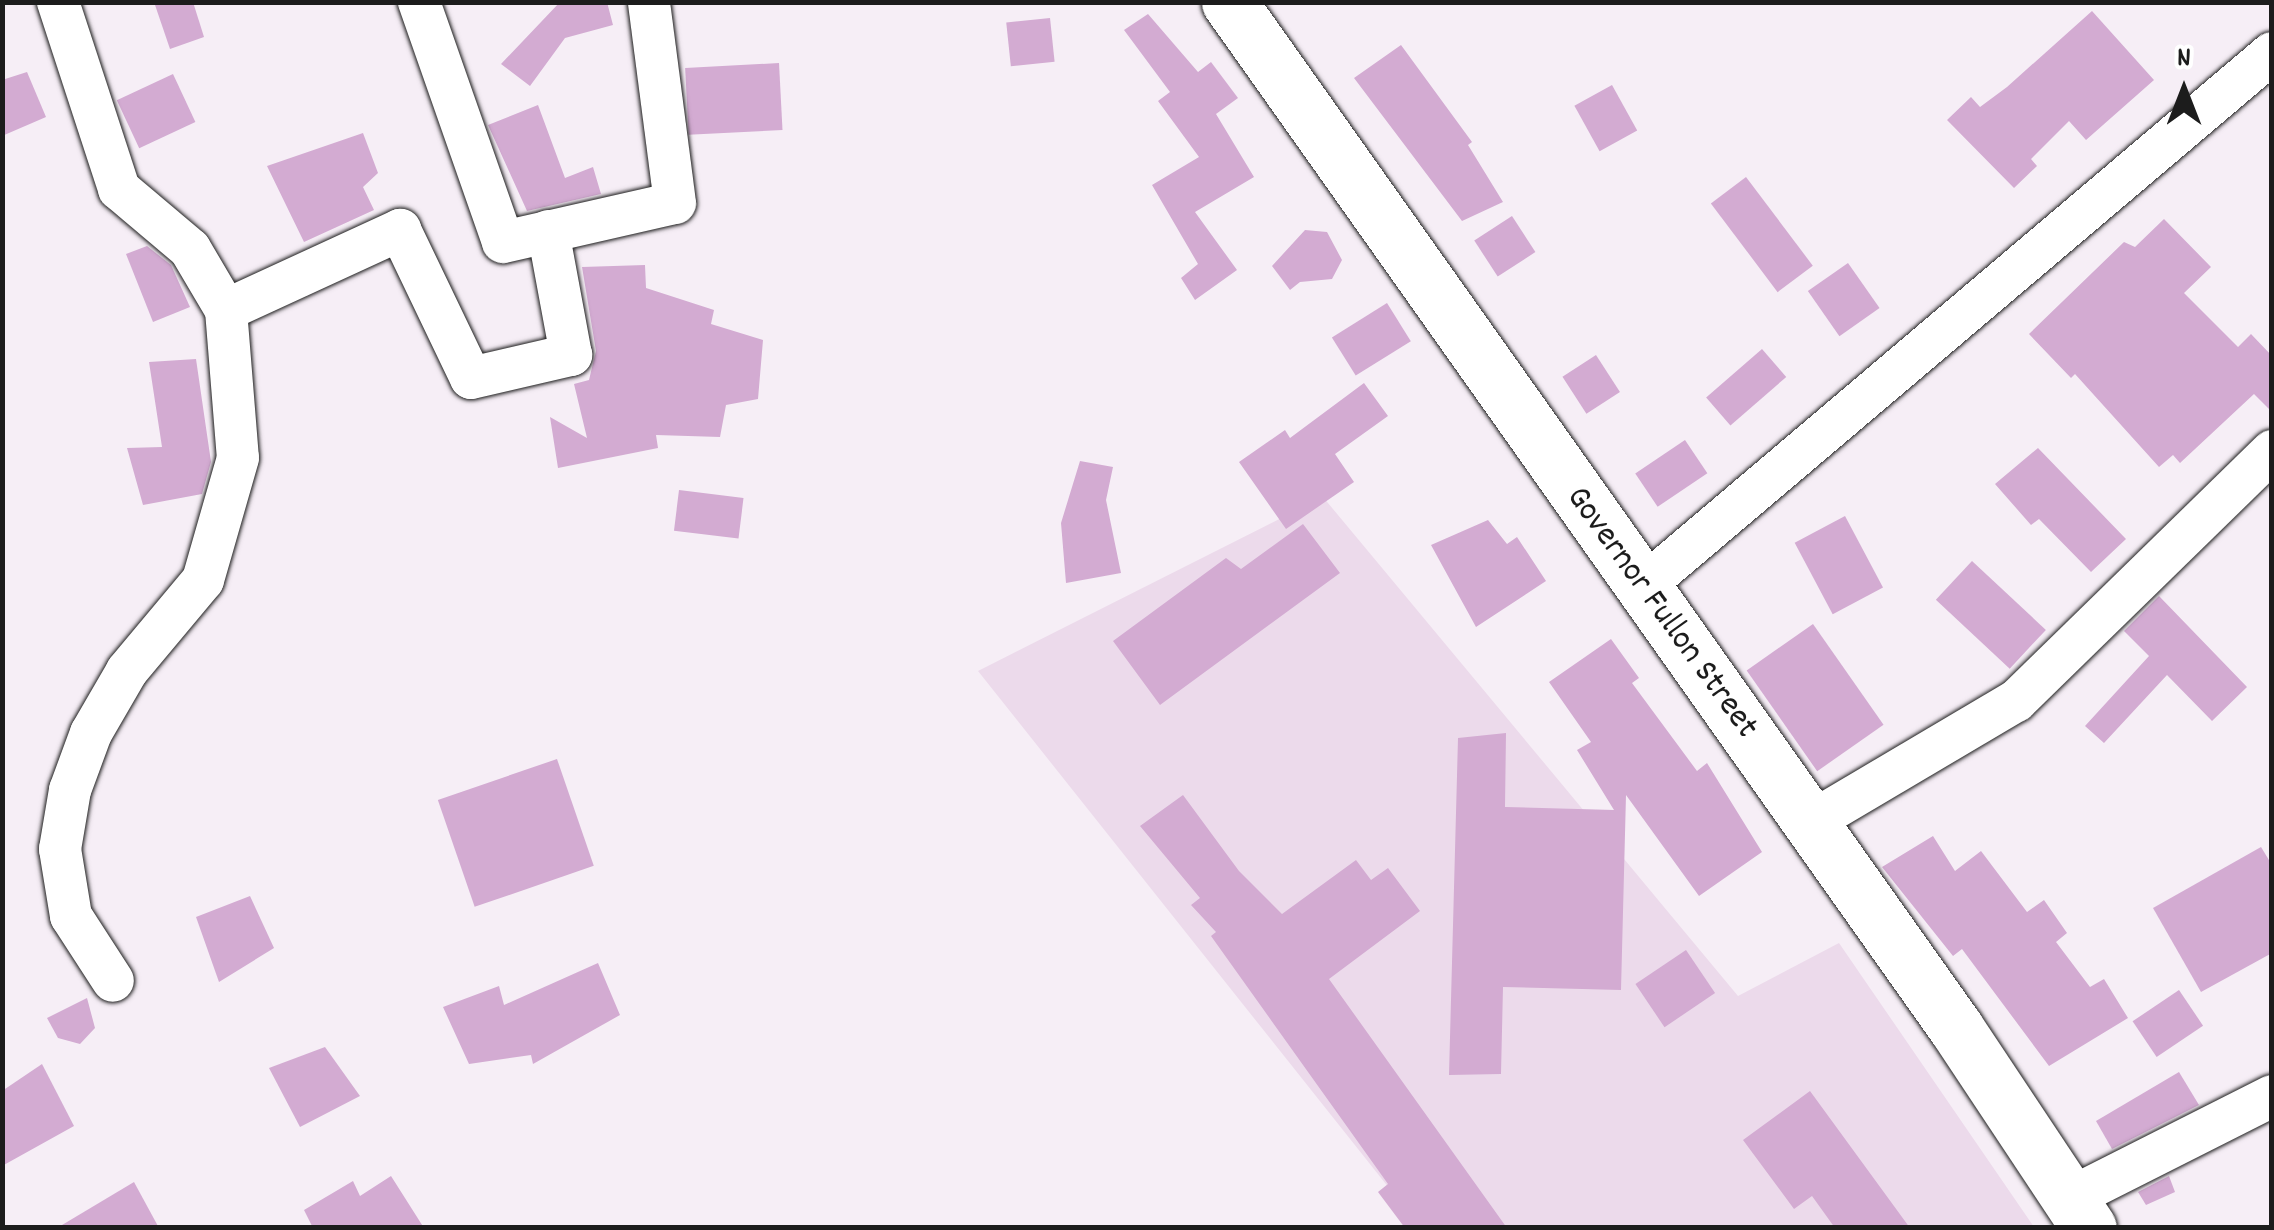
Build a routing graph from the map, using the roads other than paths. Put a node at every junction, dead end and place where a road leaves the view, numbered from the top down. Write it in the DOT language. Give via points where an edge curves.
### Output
graph roads {
  1 [pos="58,2"];
  2 [pos="419,2"];
  3 [pos="649,2"];
  4 [pos="1229,2"];
  5 [pos="2272,53"];
  6 [pos="548,231"];
  7 [pos="226,310"];
  8 [pos="2272,451"];
  9 [pos="1640,588"];
  10 [pos="1811,822"];
  11 [pos="113,981"];
  12 [pos="2272,1096"];
  13 [pos="2079,1213"];
  1 -- 7 [label="street" via="120,189 190,249"];
  2 -- 6 [label="street" via="502,242"];
  3 -- 6 [label="street" via="675,203"];
  4 -- 9 [label="main road, Governor Fullon Street"];
  5 -- 9 [label="street"];
  6 -- 7 [label="street" via="571,355 471,378 400,230"];
  7 -- 11 [label="street" via="238,458 203,580 127,671 91,732 70,790 60,849 71,916"];
  8 -- 10 [label="street" via="2016,701"];
  9 -- 10 [label="main road, Governor Fullon Street"];
  10 -- 13 [label="main road, Governor Fullon Street"];
  12 -- 13 [label="street"];
}
